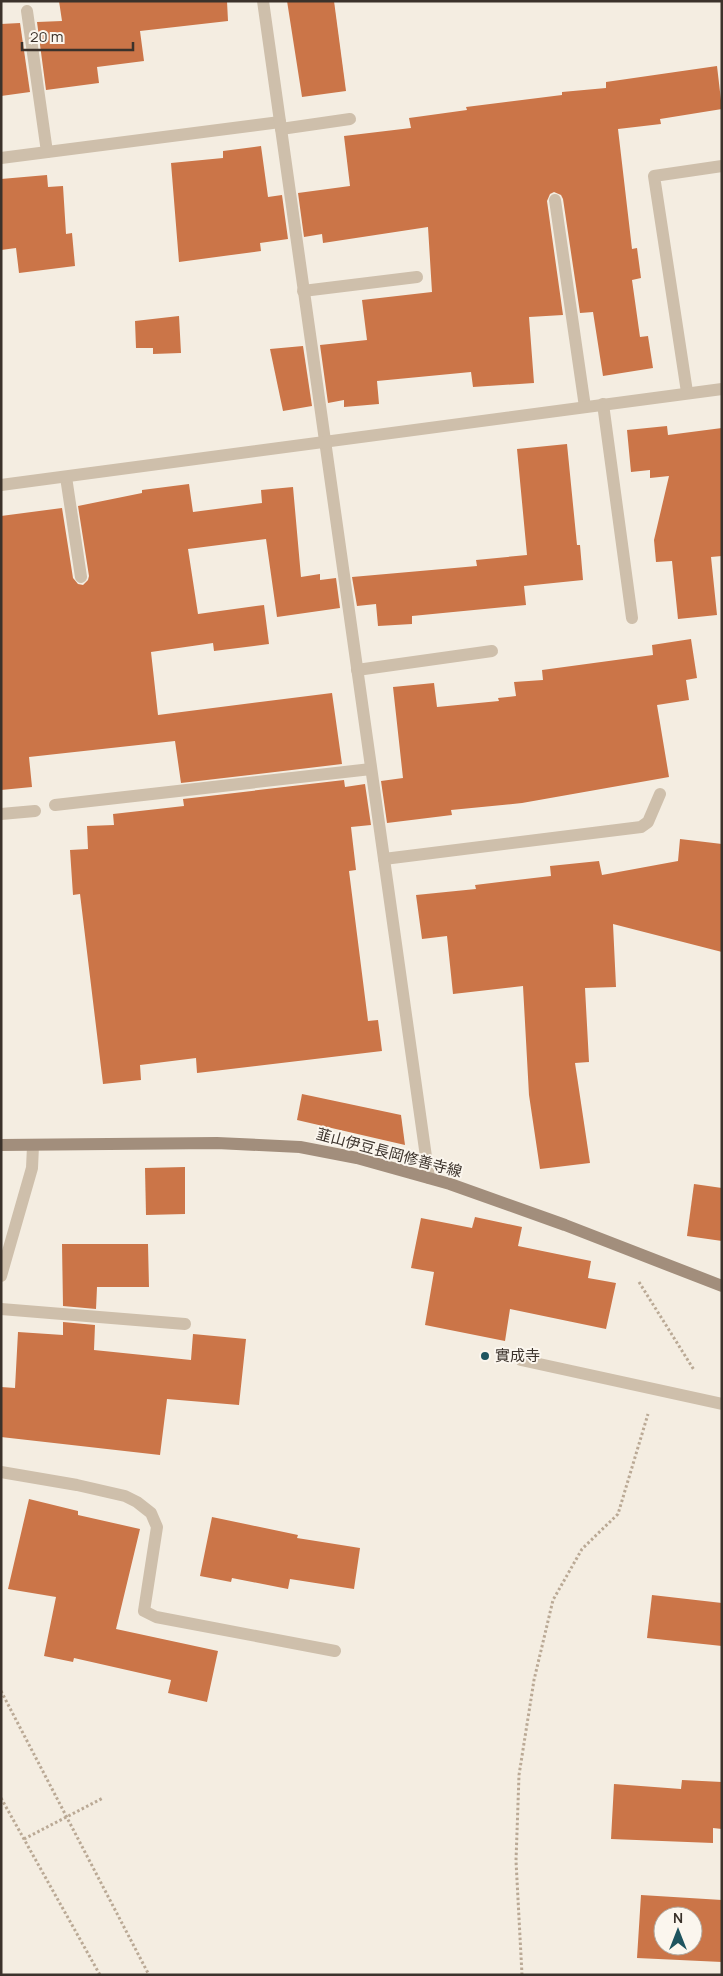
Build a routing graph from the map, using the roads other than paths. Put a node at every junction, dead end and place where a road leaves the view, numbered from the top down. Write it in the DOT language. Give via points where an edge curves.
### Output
graph roads {
  1 [pos="263,1"];
  2 [pos="26,11"];
  3 [pos="350,119"];
  4 [pos="280,126"];
  5 [pos="47,152"];
  6 [pos="1,158"];
  7 [pos="722,166"];
  8 [pos="555,200"];
  9 [pos="417,277"];
  10 [pos="304,291"];
  11 [pos="722,389"];
  12 [pos="687,392"];
  13 [pos="603,404"];
  14 [pos="585,407"];
  15 [pos="324,441"];
  16 [pos="66,477"];
  17 [pos="1,485"];
  18 [pos="82,577"];
  19 [pos="632,618"];
  20 [pos="492,651"];
  21 [pos="357,670"];
  22 [pos="371,769"];
  23 [pos="660,794"];
  24 [pos="55,805"];
  25 [pos="35,811"];
  26 [pos="1,814"];
  27 [pos="384,859"];
  28 [pos="1,1145"];
  29 [pos="33,1146"];
  30 [pos="429,1178"];
  31 [pos="1,1276"];
  32 [pos="722,1286"];
  33 [pos="1,1309"];
  34 [pos="185,1324"];
  35 [pos="521,1360"];
  36 [pos="718,1403"];
  37 [pos="1,1472"];
  38 [pos="335,1651"];
  1 -- 4 [label="street"];
  2 -- 5 [label="street"];
  3 -- 4 [label="street"];
  4 -- 5 [label="street"];
  4 -- 10 [label="street"];
  5 -- 6 [label="street"];
  7 -- 12 [label="street" via="654,176"];
  8 -- 14 [label="street"];
  9 -- 10 [label="street"];
  10 -- 15 [label="street"];
  11 -- 12 [label="street"];
  12 -- 13 [label="street"];
  13 -- 14 [label="street"];
  13 -- 19 [label="street"];
  14 -- 15 [label="street"];
  15 -- 16 [label="street"];
  15 -- 21 [label="street"];
  16 -- 17 [label="street"];
  16 -- 18 [label="street"];
  20 -- 21 [label="street"];
  21 -- 22 [label="street"];
  22 -- 24 [label="street"];
  22 -- 27 [label="street"];
  23 -- 27 [label="street" via="648,822 642,827"];
  25 -- 26 [label="street"];
  27 -- 30 [label="street"];
  28 -- 29 [label="main road, 韮山伊豆長岡修善寺線"];
  29 -- 30 [label="main road, 韮山伊豆長岡修善寺線" via="217,1144 300,1147 357,1158"];
  29 -- 31 [label="street" via="32,1168"];
  30 -- 32 [label="main road, 韮山伊豆長岡修善寺線"];
  33 -- 34 [label="street"];
  35 -- 36 [label="street"];
  37 -- 38 [label="street" via="125,1496 151,1513 157,1527 144,1611 156,1617"];
}
